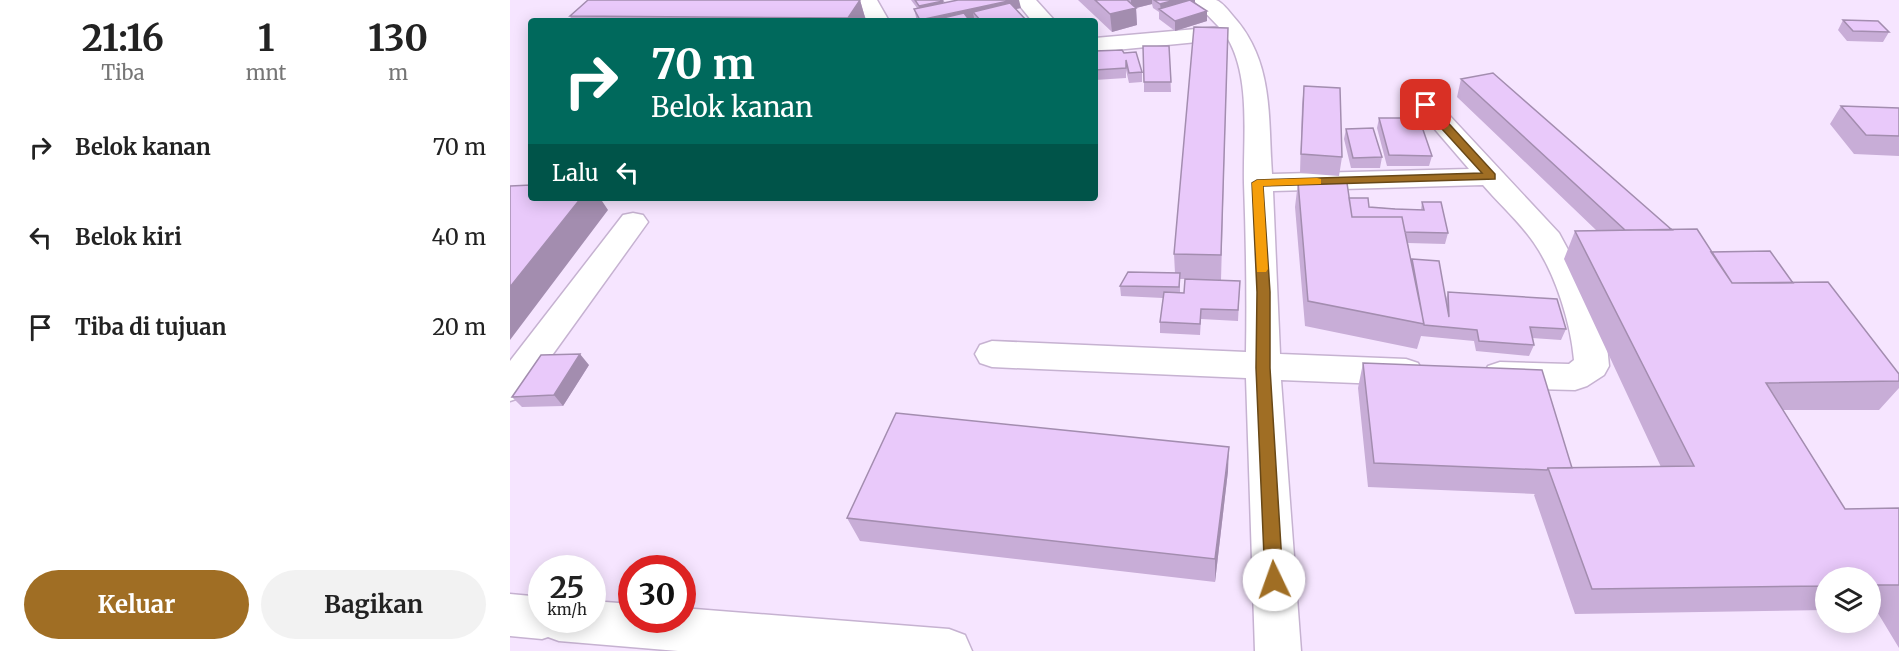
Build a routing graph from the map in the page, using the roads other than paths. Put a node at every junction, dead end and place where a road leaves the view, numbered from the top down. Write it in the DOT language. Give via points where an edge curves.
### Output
graph roads {
  1 [pos="867,0"];
  2 [pos="1025,0"];
  3 [pos="1203,0"];
  4 [pos="876,18"];
  5 [pos="1041,18"];
  6 [pos="1235,32"];
  7 [pos="1098,45"];
  8 [pos="1426,105"];
  9 [pos="1491,177"];
  10 [pos="1257,183"];
  11 [pos="633,222"];
  12 [pos="992,354"];
  13 [pos="1263,368"];
  14 [pos="1436,373"];
  15 [pos="1471,374"];
  16 [pos="510,387"];
  17 [pos="510,615"];
  18 [pos="528,617"];
  19 [pos="606,624"];
  20 [pos="932,650"];
  21 [pos="1278,651"];
  1 -- 4 [label="street"];
  2 -- 5 [label="street"];
  3 -- 6 [label="street"];
  6 -- 7 [label="street"];
  6 -- 10 [label="street" via="1251,58 1253,69"];
  8 -- 9 [label="street"];
  9 -- 10 [label="street"];
  9 -- 15 [label="street" via="1548,240 1589,335 1592,366 1575,377"];
  10 -- 13 [label="street"];
  11 -- 16 [label="street"];
  12 -- 13 [label="street"];
  13 -- 14 [label="street"];
  13 -- 21 [label="street"];
  17 -- 18 [label="street"];
  19 -- 20 [label="street"];
}
